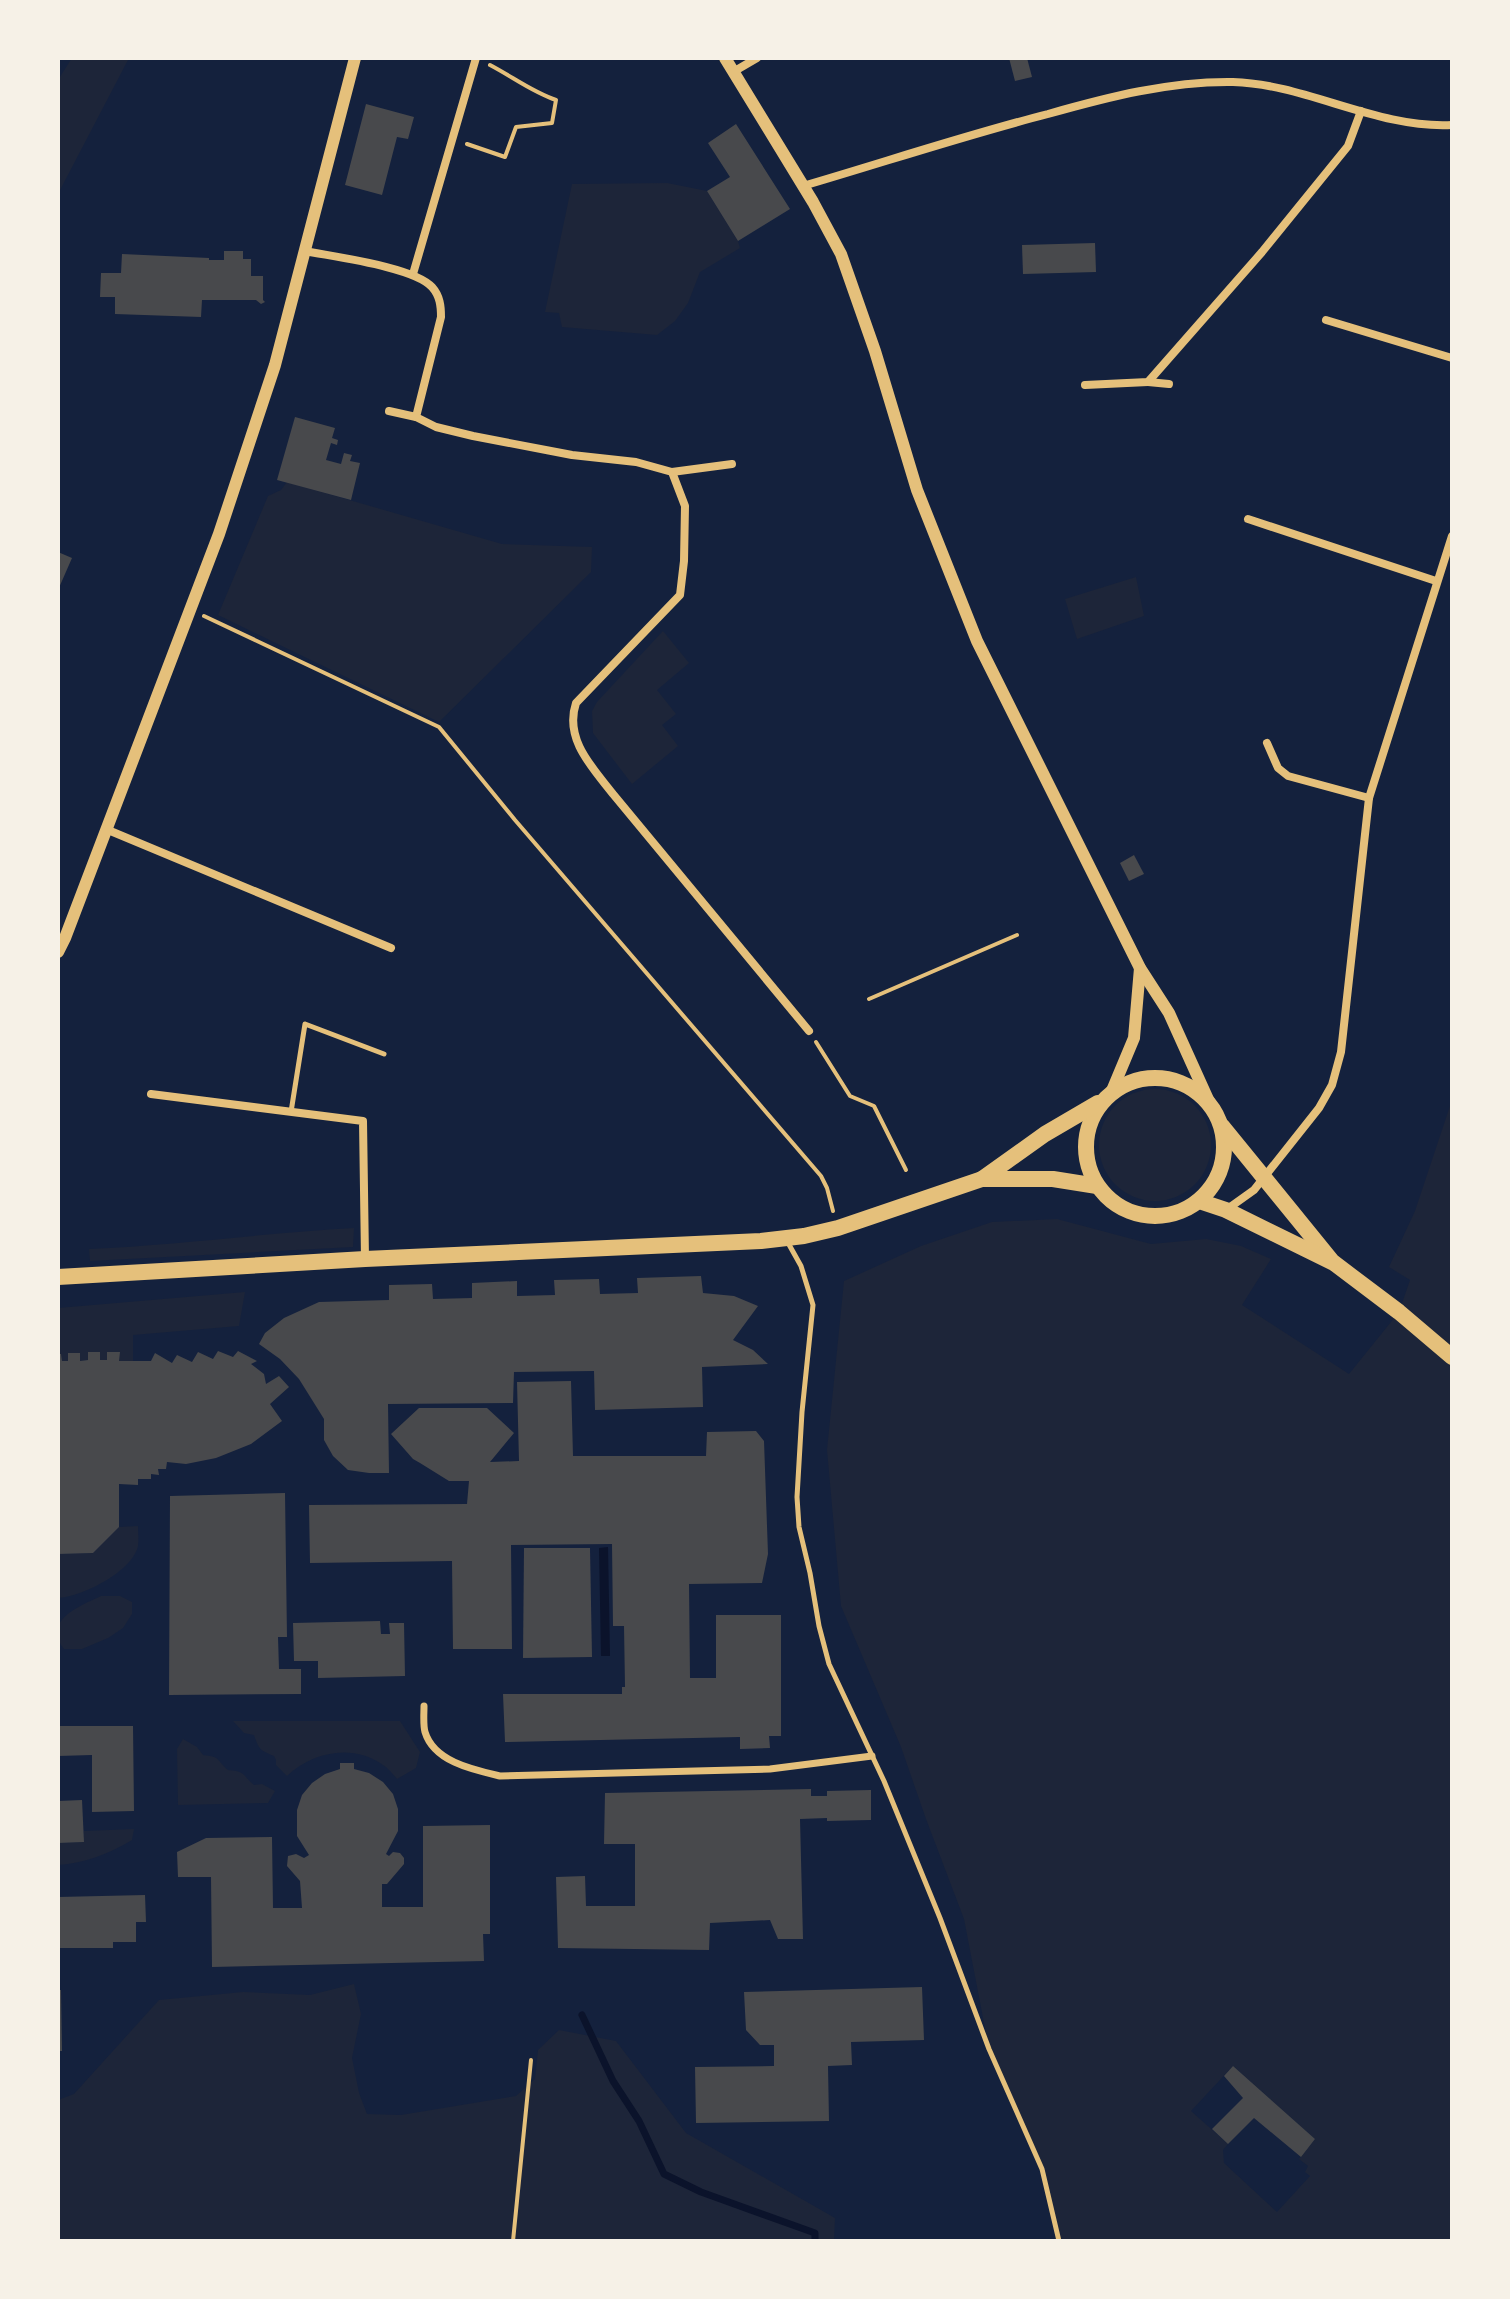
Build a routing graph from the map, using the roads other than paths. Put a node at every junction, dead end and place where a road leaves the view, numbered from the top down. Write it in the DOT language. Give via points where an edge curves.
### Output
graph roads {
  1 [pos="355,58"];
  2 [pos="477,58"];
  3 [pos="725,58"];
  4 [pos="757,58"];
  5 [pos="733,72"];
  6 [pos="1361,111"];
  7 [pos="1452,125"];
  8 [pos="803,186"];
  9 [pos="305,251"];
  10 [pos="413,274"];
  11 [pos="1326,320"];
  12 [pos="1452,358"];
  13 [pos="1148,382"];
  14 [pos="1169,384"];
  15 [pos="1085,385"];
  16 [pos="389,411"];
  17 [pos="416,417"];
  18 [pos="732,464"];
  19 [pos="672,472"];
  20 [pos="1248,519"];
  21 [pos="1452,536"];
  22 [pos="1436,581"];
  23 [pos="1267,743"];
  24 [pos="1369,798"];
  25 [pos="108,830"];
  26 [pos="391,948"];
  27 [pos="58,952"];
  28 [pos="1140,968"];
  29 [pos="809,1031"];
  30 [pos="384,1054"];
  31 [pos="151,1094"];
  32 [pos="1104,1098"];
  33 [pos="1211,1106"];
  34 [pos="290,1113"];
  35 [pos="1221,1124"];
  36 [pos="1265,1177"];
  37 [pos="982,1179"];
  38 [pos="1097,1186"];
  39 [pos="1199,1201"];
  40 [pos="1226,1210"];
  41 [pos="786,1239"];
  42 [pos="365,1259"];
  43 [pos="1334,1263"];
  44 [pos="58,1277"];
  45 [pos="1452,1357"];
  46 [pos="424,1706"];
  47 [pos="872,1756"];
  48 [pos="1059,2241"];
  1 -- 9 [label="street"];
  2 -- 10 [label="street"];
  3 -- 5 [label="street"];
  4 -- 5 [label="street"];
  5 -- 8 [label="street"];
  6 -- 7 [label="street" via="1416,124"];
  6 -- 8 [label="street" via="1236,82 1160,88 1013,123"];
  6 -- 13 [label="street" via="1348,146"];
  8 -- 28 [label="street" via="841,254 917,490 977,641"];
  9 -- 10 [label="street"];
  9 -- 25 [label="street" via="275,365 219,534"];
  10 -- 17 [label="street" via="434,288 441,301"];
  11 -- 12 [label="street"];
  13 -- 14 [label="street"];
  13 -- 15 [label="street"];
  16 -- 17 [label="street"];
  17 -- 19 [label="street" via="473,436"];
  18 -- 19 [label="street"];
  19 -- 29 [label="street" via="685,506 680,595 576,703 572,732 613,794"];
  20 -- 22 [label="street"];
  21 -- 22 [label="street"];
  22 -- 24 [label="street"];
  23 -- 24 [label="street" via="1278,768 1288,776"];
  24 -- 36 [label="street" via="1338,1070 1319,1108"];
  25 -- 26 [label="street"];
  25 -- 27 [label="street"];
  28 -- 32 [label="street" via="1134,1038"];
  28 -- 33 [label="street" via="1169,1013"];
  30 -- 34 [label="lane" via="305,1024"];
  31 -- 34 [label="street"];
  32 -- 33 [label="main road" via="1128,1081 1148,1078 1172,1080"];
  32 -- 37 [label="main road"];
  32 -- 38 [label="main road" via="1089,1125 1085,1146"];
  33 -- 35 [label="main road"];
  34 -- 42 [label="street" via="363,1121"];
  35 -- 36 [label="main road"];
  35 -- 39 [label="main road" via="1222,1166"];
  36 -- 40 [label="street"];
  36 -- 43 [label="main road"];
  37 -- 38 [label="main road" via="1053,1179"];
  37 -- 41 [label="main road" via="838,1228"];
  38 -- 39 [label="main road" via="1113,1203 1156,1217"];
  39 -- 40 [label="main road"];
  40 -- 43 [label="main road"];
  41 -- 42 [label="main road"];
  41 -- 47 [label="lane" via="813,1305 798,1462 799,1527 829,1664"];
  42 -- 44 [label="main road"];
  43 -- 45 [label="main road"];
  46 -- 47 [label="street" via="425,1731 432,1745 470,1770 500,1776 770,1769"];
  47 -- 48 [label="lane" via="1042,2169"];
}
